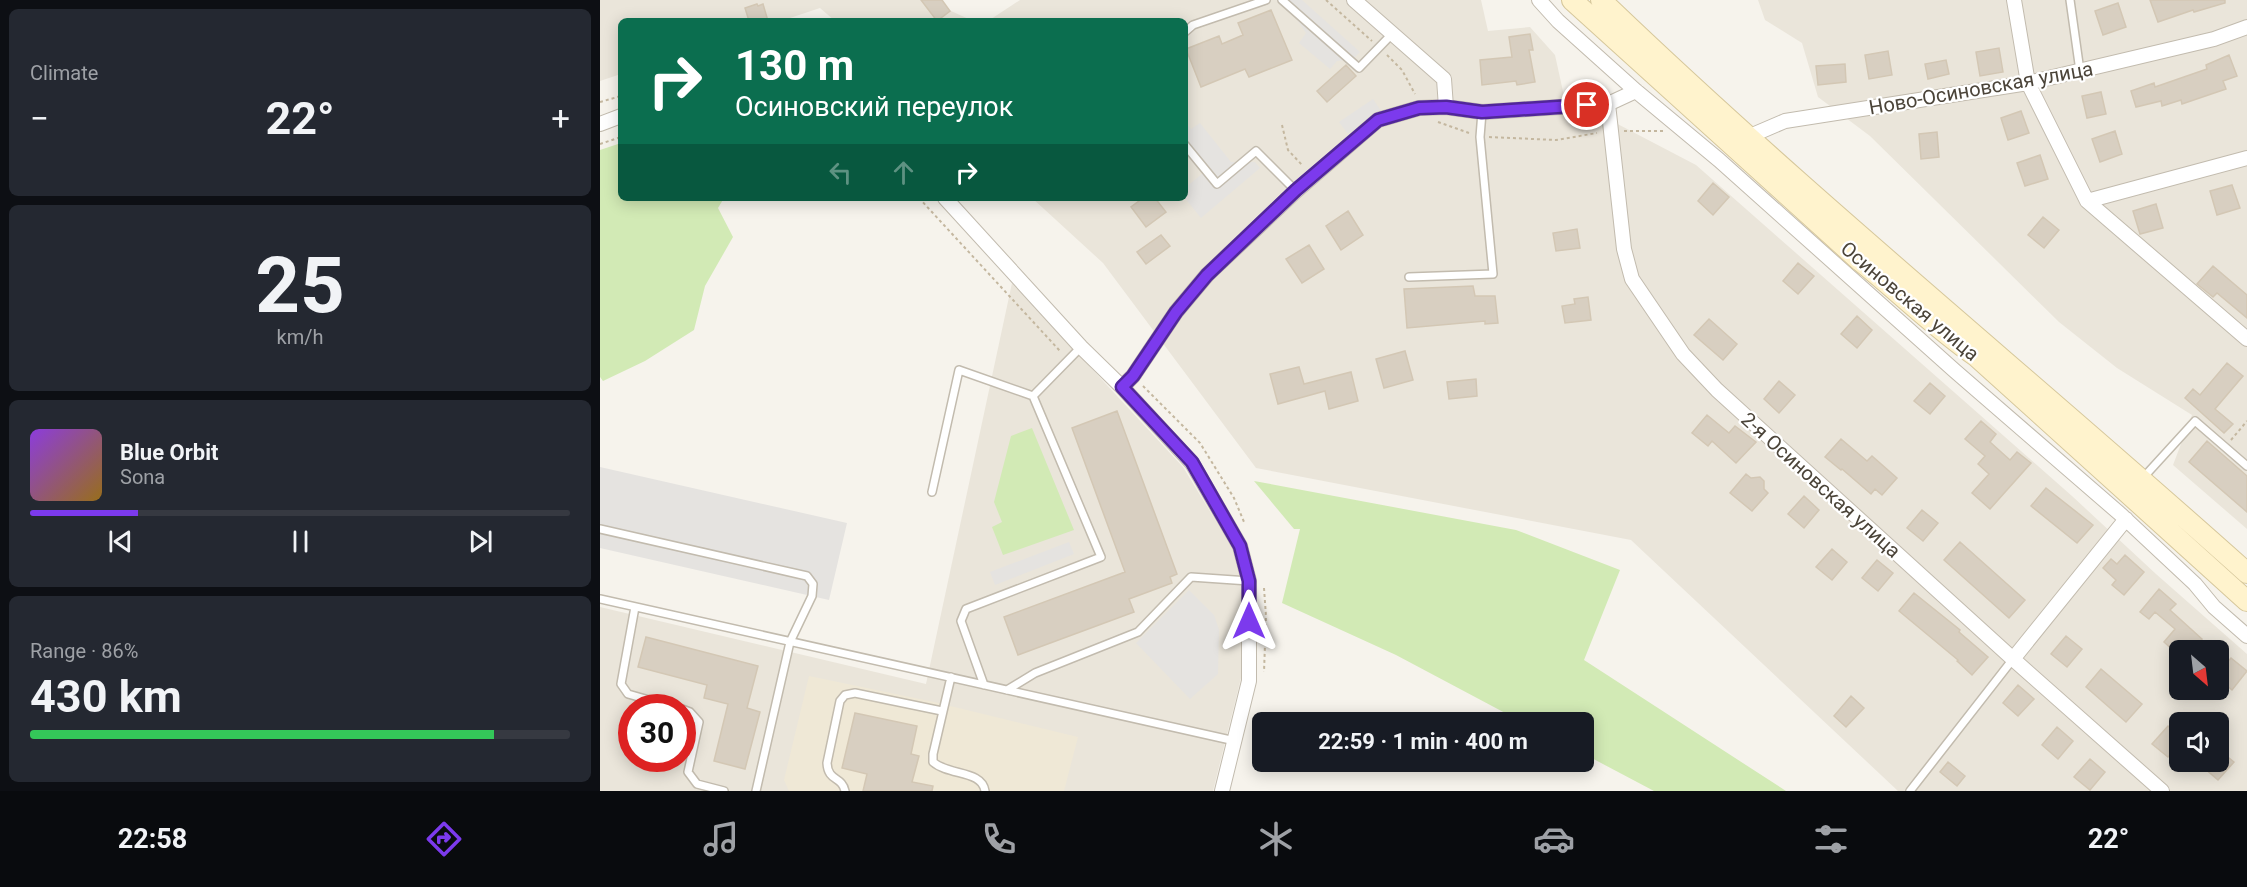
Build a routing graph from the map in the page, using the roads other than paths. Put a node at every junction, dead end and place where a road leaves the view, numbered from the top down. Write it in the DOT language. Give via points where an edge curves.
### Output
graph roads {
  1 [pos="1266,0"];
  2 [pos="1282,0"];
  3 [pos="1354,0"];
  4 [pos="1539,0"];
  5 [pos="1572,0"];
  6 [pos="1601,0"];
  7 [pos="2014,0"];
  8 [pos="2070,0"];
  9 [pos="2247,27"];
  10 [pos="1188,29"];
  11 [pos="1392,34"];
  12 [pos="2080,71"];
  13 [pos="2028,83"];
  14 [pos="1636,91"];
  15 [pos="1608,104"];
  16 [pos="1446,107"];
  17 [pos="1482,112"];
  18 [pos="618,118"];
  19 [pos="600,124"];
  20 [pos="1750,136"];
  21 [pos="1188,149"];
  22 [pos="2247,158"];
  23 [pos="1296,190"];
  24 [pos="948,201"];
  25 [pos="2088,201"];
  26 [pos="1409,277"];
  27 [pos="2247,339"];
  28 [pos="1081,347"];
  29 [pos="1977,357"];
  30 [pos="1955,371"];
  31 [pos="1122,387"];
  32 [pos="1033,396"];
  33 [pos="2247,466"];
  34 [pos="2142,479"];
  35 [pos="932,492"];
  36 [pos="2126,519"];
  37 [pos="600,529"];
  38 [pos="2247,573"];
  39 [pos="1249,581"];
  40 [pos="600,599"];
  41 [pos="2247,601"];
  42 [pos="635,607"];
  43 [pos="2247,636"];
  44 [pos="790,642"];
  45 [pos="2013,659"];
  46 [pos="951,677"];
  47 [pos="984,685"];
  48 [pos="1006,690"];
  49 [pos="628,694"];
  50 [pos="942,711"];
  51 [pos="696,719"];
  52 [pos="696,736"];
  53 [pos="1235,741"];
  54 [pos="688,772"];
  55 [pos="724,791"];
  56 [pos="756,791"];
  57 [pos="845,791"];
  58 [pos="986,791"];
  59 [pos="1222,791"];
  60 [pos="1910,791"];
  61 [pos="2162,791"];
  1 -- 10 [label="lane"];
  2 -- 11 [label="lane" via="1359,68"];
  3 -- 11 [label="street"];
  4 -- 14 [label="street"];
  5 -- 29 [label="street, Осиновская улица" via="1860,261"];
  6 -- 20 [label="street, Осиновская улица"];
  7 -- 13 [label="street"];
  8 -- 12 [label="lane"];
  9 -- 12 [label="street, Ново-Осиновская улица" via="2214,39"];
  11 -- 16 [label="street" via="1444,79"];
  12 -- 13 [label="street, Ново-Осиновская улица"];
  13 -- 20 [label="street, Ново-Осиновская улица" via="1785,121"];
  13 -- 25 [label="street"];
  14 -- 15 [label="street"];
  14 -- 30 [label="street"];
  15 -- 17 [label="street"];
  15 -- 45 [label="street, 2-я Осиновская улица" via="1623,249 1632,279 1683,354 1717,390"];
  16 -- 17 [label="street"];
  16 -- 23 [label="street" via="1419,108 1378,120"];
  17 -- 26 [label="lane" via="1480,137 1493,274"];
  18 -- 19 [label="street"];
  20 -- 34 [label="street, Осиновская улица"];
  21 -- 23 [label="lane" via="1217,184 1256,151"];
  22 -- 25 [label="street"];
  23 -- 31 [label="street" via="1207,275"];
  24 -- 28 [label="street"];
  25 -- 27 [label="street"];
  28 -- 31 [label="street"];
  28 -- 32 [label="lane"];
  29 -- 30 [label="street"];
  29 -- 41 [label="street, Осиновская улица"];
  30 -- 36 [label="street"];
  31 -- 39 [label="street" via="1192,462 1240,546"];
  32 -- 35 [label="lane" via="959,370"];
  32 -- 47 [label="lane" via="1101,557 966,609 961,621"];
  33 -- 34 [label="lane" via="2195,421"];
  34 -- 38 [label="street, Осиновская улица"];
  36 -- 43 [label="street"];
  36 -- 45 [label="street"];
  37 -- 44 [label="lane" via="807,576 813,584 812,596"];
  39 -- 48 [label="lane" via="1191,577 1138,632 1035,673"];
  39 -- 53 [label="street" via="1249,681"];
  40 -- 42 [label="lane"];
  42 -- 44 [label="lane"];
  42 -- 49 [label="lane" via="621,684"];
  44 -- 46 [label="lane"];
  44 -- 56 [label="lane"];
  45 -- 60 [label="lane"];
  45 -- 61 [label="street, 2-я Осиновская улица"];
  46 -- 47 [label="lane"];
  46 -- 50 [label="lane"];
  47 -- 48 [label="lane"];
  48 -- 53 [label="lane"];
  50 -- 57 [label="lane" via="855,693 845,695 840,701 827,772 841,782"];
  50 -- 58 [label="lane" via="933,762 941,769 979,779"];
  51 -- 52 [label="lane"];
  53 -- 59 [label="street"];
  54 -- 55 [label="lane" via="697,784"];
}
